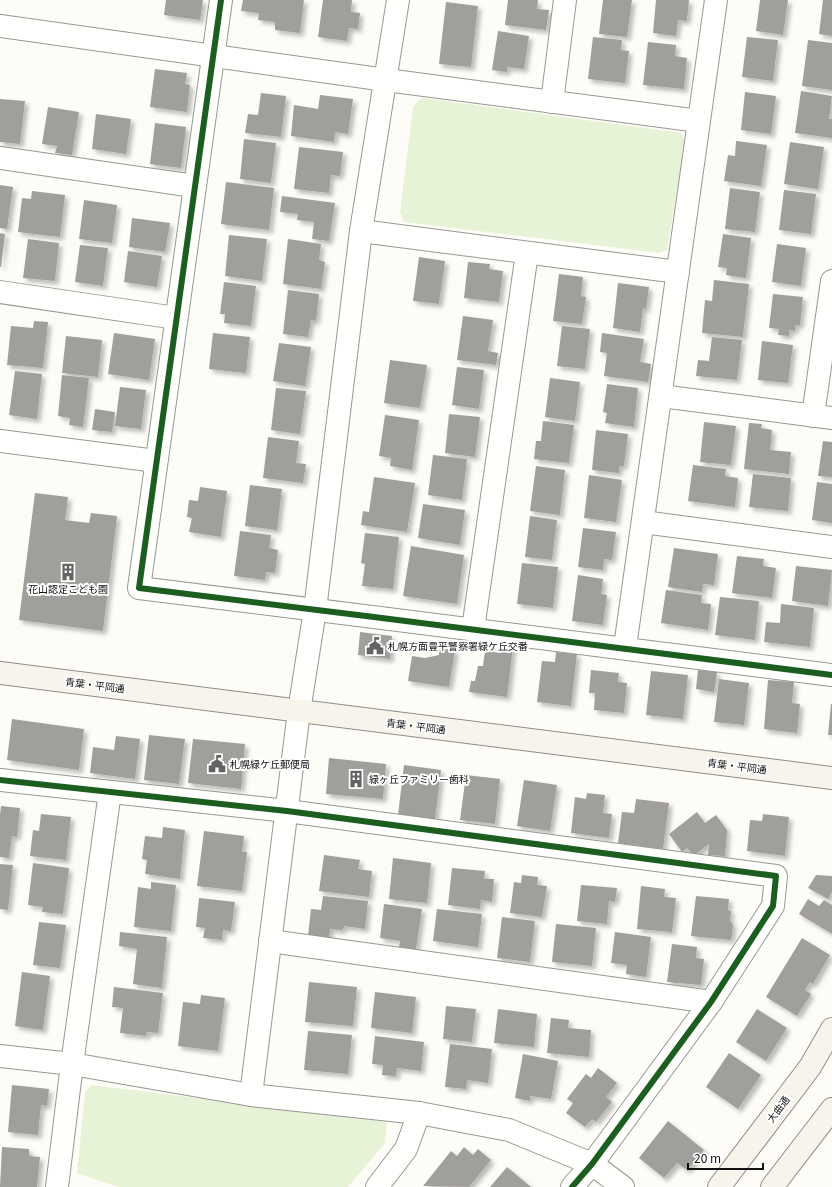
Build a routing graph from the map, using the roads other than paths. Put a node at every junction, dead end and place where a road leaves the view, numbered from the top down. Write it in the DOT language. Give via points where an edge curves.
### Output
graph roads {
  1 [pos="221,0"];
  2 [pos="398,0"];
  3 [pos="565,0"];
  4 [pos="716,0"];
  5 [pos="0,26"];
  6 [pos="213,56"];
  7 [pos="386,80"];
  8 [pos="552,102"];
  9 [pos="699,121"];
  10 [pos="0,158"];
  11 [pos="194,186"];
  12 [pos="361,231"];
  13 [pos="528,253"];
  14 [pos="678,272"];
  15 [pos="832,281"];
  16 [pos="0,292"];
  17 [pos="176,318"];
  18 [pos="661,396"];
  19 [pos="823,417"];
  20 [pos="0,441"];
  21 [pos="156,461"];
  22 [pos="643,522"];
  23 [pos="832,547"];
  24 [pos="315,610"];
  25 [pos="473,629"];
  26 [pos="625,647"];
  27 [pos="0,673"];
  28 [pos="832,675"];
  29 [pos="299,711"];
  30 [pos="832,778"];
  31 [pos="0,780"];
  32 [pos="110,792"];
  33 [pos="287,811"];
  34 [pos="270,941"];
  35 [pos="711,1002"];
  36 [pos="832,1029"];
  37 [pos="0,1056"];
  38 [pos="72,1064"];
  39 [pos="251,1095"];
  40 [pos="832,1109"];
  41 [pos="419,1113"];
  42 [pos="592,1164"];
  43 [pos="57,1187"];
  44 [pos="377,1187"];
  45 [pos="572,1187"];
  46 [pos="624,1187"];
  47 [pos="719,1187"];
  48 [pos="772,1187"];
  1 -- 6 [label="street"];
  2 -- 7 [label="street"];
  3 -- 8 [label="street"];
  4 -- 9 [label="street"];
  5 -- 6 [label="street"];
  6 -- 7 [label="street"];
  6 -- 11 [label="street"];
  7 -- 8 [label="street"];
  7 -- 12 [label="street"];
  8 -- 9 [label="street"];
  9 -- 14 [label="street"];
  10 -- 11 [label="street"];
  11 -- 17 [label="street"];
  12 -- 13 [label="street"];
  12 -- 24 [label="street"];
  13 -- 14 [label="street"];
  13 -- 25 [label="street"];
  14 -- 18 [label="street"];
  15 -- 19 [label="street"];
  16 -- 17 [label="street"];
  17 -- 21 [label="street"];
  18 -- 19 [label="street"];
  18 -- 22 [label="street"];
  20 -- 21 [label="street"];
  21 -- 24 [label="street" via="139,588"];
  22 -- 23 [label="street"];
  22 -- 26 [label="street"];
  24 -- 25 [label="street"];
  24 -- 29 [label="street"];
  25 -- 26 [label="street"];
  26 -- 28 [label="street"];
  27 -- 29 [label="street, 青葉・平岡通"];
  29 -- 30 [label="street, 青葉・平岡通"];
  29 -- 33 [label="street"];
  31 -- 32 [label="street"];
  32 -- 33 [label="street"];
  32 -- 38 [label="street"];
  33 -- 34 [label="street"];
  33 -- 35 [label="street" via="776,876 773,906"];
  34 -- 35 [label="street"];
  34 -- 39 [label="street"];
  35 -- 42 [label="street"];
  36 -- 47 [label="street, 大曲通" via="810,1067"];
  37 -- 38 [label="street"];
  38 -- 39 [label="street"];
  38 -- 43 [label="street"];
  39 -- 41 [label="street"];
  40 -- 48 [label="street"];
  41 -- 42 [label="street" via="509,1130"];
  41 -- 44 [label="street" via="406,1149"];
  42 -- 45 [label="street"];
  42 -- 46 [label="street"];
}
